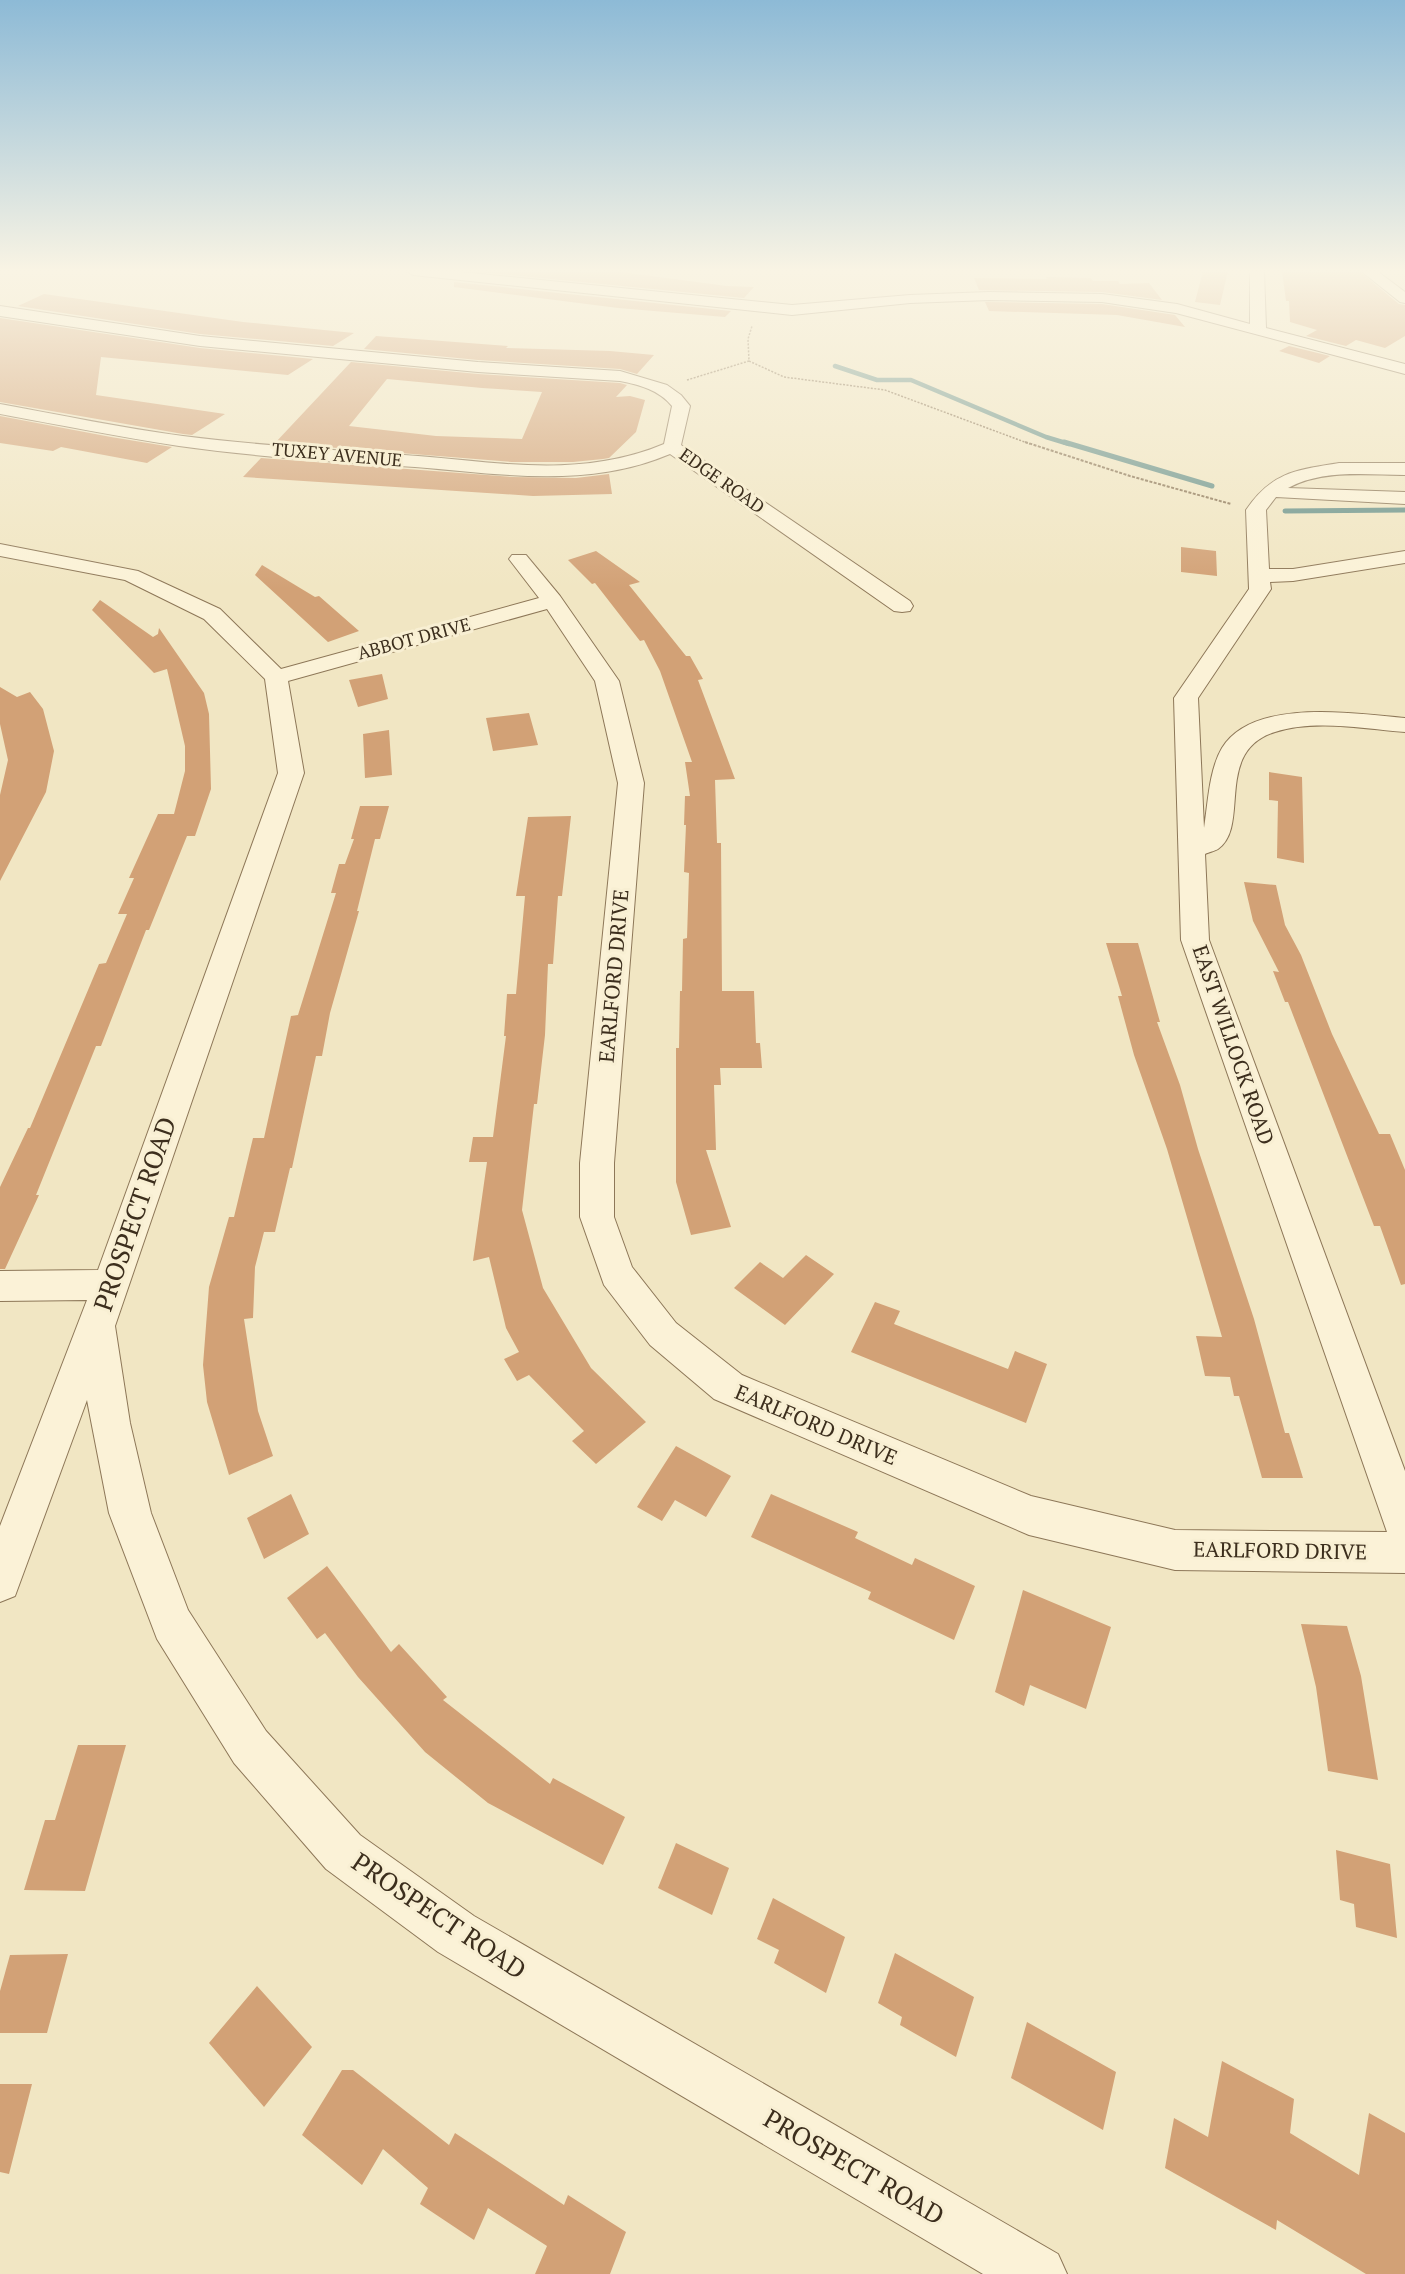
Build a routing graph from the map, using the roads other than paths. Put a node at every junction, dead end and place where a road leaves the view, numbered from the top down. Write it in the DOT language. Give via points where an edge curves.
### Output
graph roads {
  1 [pos="624,377"];
  2 [pos="0,409"];
  3 [pos="672,447"];
  4 [pos="1405,469"];
  5 [pos="1405,498"];
  6 [pos="1263,501"];
  7 [pos="0,550"];
  8 [pos="1405,557"];
  9 [pos="519,559"];
  10 [pos="1259,576"];
  11 [pos="552,601"];
  12 [pos="902,606"];
  13 [pos="276,677"];
  14 [pos="1405,725"];
  15 [pos="1192,849"];
  16 [pos="109,1285"];
  17 [pos="0,1286"];
  18 [pos="96,1326"];
  19 [pos="1405,1527"];
  20 [pos="1405,1553"];
  21 [pos="0,1581"];
  22 [pos="1038,2274"];
  1 -- 3 [label="street, EDGE ROAD" via="662,388 681,406"];
  2 -- 3 [label="street, TUXEY AVENUE" via="204,443 500,468 578,471 613,467 655,456"];
  3 -- 12 [label="street, EDGE ROAD"];
  4 -- 6 [label="street" via="1340,470 1297,476"];
  5 -- 6 [label="street"];
  6 -- 10 [label="street, EAST WILLOCK ROAD"];
  7 -- 13 [label="street" via="131,575 212,614"];
  8 -- 10 [label="street" via="1293,575"];
  9 -- 11 [label="street, EARLFORD DRIVE"];
  10 -- 15 [label="street, EAST WILLOCK ROAD" via="1260,589 1186,698"];
  11 -- 13 [label="street, ABBOT DRIVE"];
  11 -- 20 [label="street, EARLFORD DRIVE" via="607,681 632,783 597,1162 597,1217 617,1274 663,1334 728,1387 1029,1515 1175,1550"];
  13 -- 16 [label="street, PROSPECT ROAD" via="291,773"];
  14 -- 15 [label="street" via="1288,721 1262,727 1232,751 1216,835 1209,843"];
  15 -- 19 [label="street, EAST WILLOCK ROAD" via="1195,940"];
  16 -- 17 [label="street"];
  16 -- 18 [label="street, PROSPECT ROAD"];
  18 -- 21 [label="street"];
  18 -- 22 [label="street, PROSPECT ROAD" via="110,1423 130,1513 172,1624 250,1747 343,1852 456,1934"];
}
